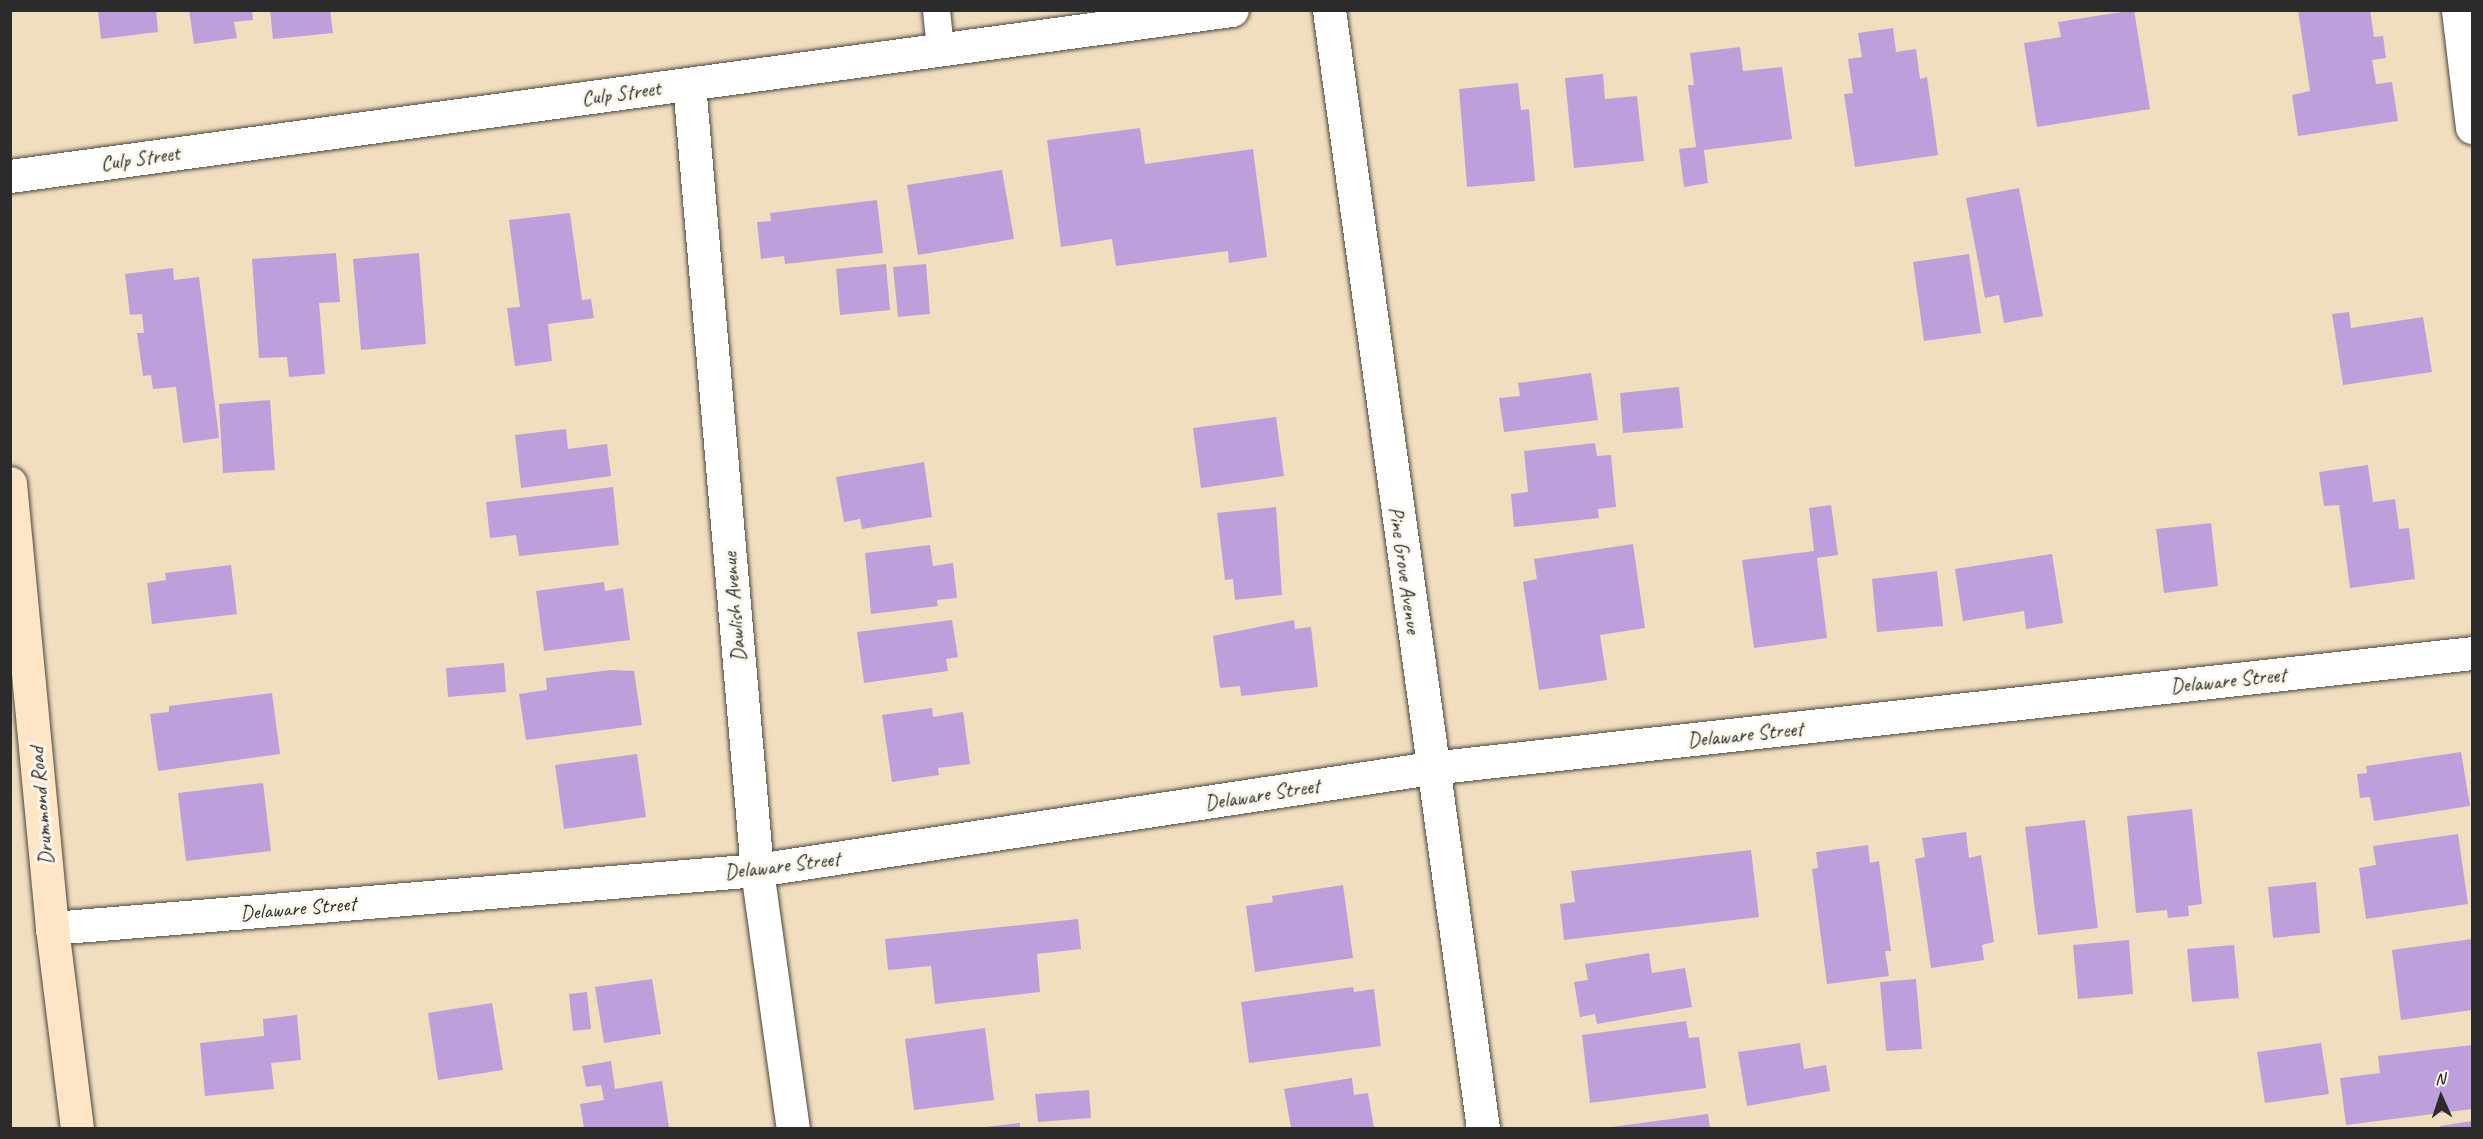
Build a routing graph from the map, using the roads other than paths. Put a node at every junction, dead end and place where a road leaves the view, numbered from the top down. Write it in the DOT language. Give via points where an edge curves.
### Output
graph roads {
  1 [pos="936,10"];
  2 [pos="1232,10"];
  3 [pos="1329,10"];
  4 [pos="2458,10"];
  5 [pos="940,49"];
  6 [pos="689,84"];
  7 [pos="2472,127"];
  8 [pos="10,176"];
  9 [pos="10,483"];
  10 [pos="2472,653"];
  11 [pos="1431,768"];
  12 [pos="757,870"];
  13 [pos="52,928"];
  14 [pos="77,1128"];
  15 [pos="793,1128"];
  16 [pos="1483,1128"];
  1 -- 5 [label="lane"];
  2 -- 5 [label="street, Culp Street"];
  3 -- 11 [label="street, Pine Grove Avenue"];
  4 -- 7 [label="street"];
  5 -- 6 [label="street, Culp Street"];
  6 -- 8 [label="street, Culp Street"];
  6 -- 12 [label="street, Dawlish Avenue"];
  9 -- 13 [label="main road, Drummond Road"];
  10 -- 11 [label="street, Delaware Street"];
  11 -- 12 [label="street, Delaware Street"];
  11 -- 16 [label="street, Pine Grove Avenue"];
  12 -- 13 [label="street, Delaware Street"];
  12 -- 15 [label="street, Dawlish Avenue"];
  13 -- 14 [label="main road, Drummond Road"];
}
